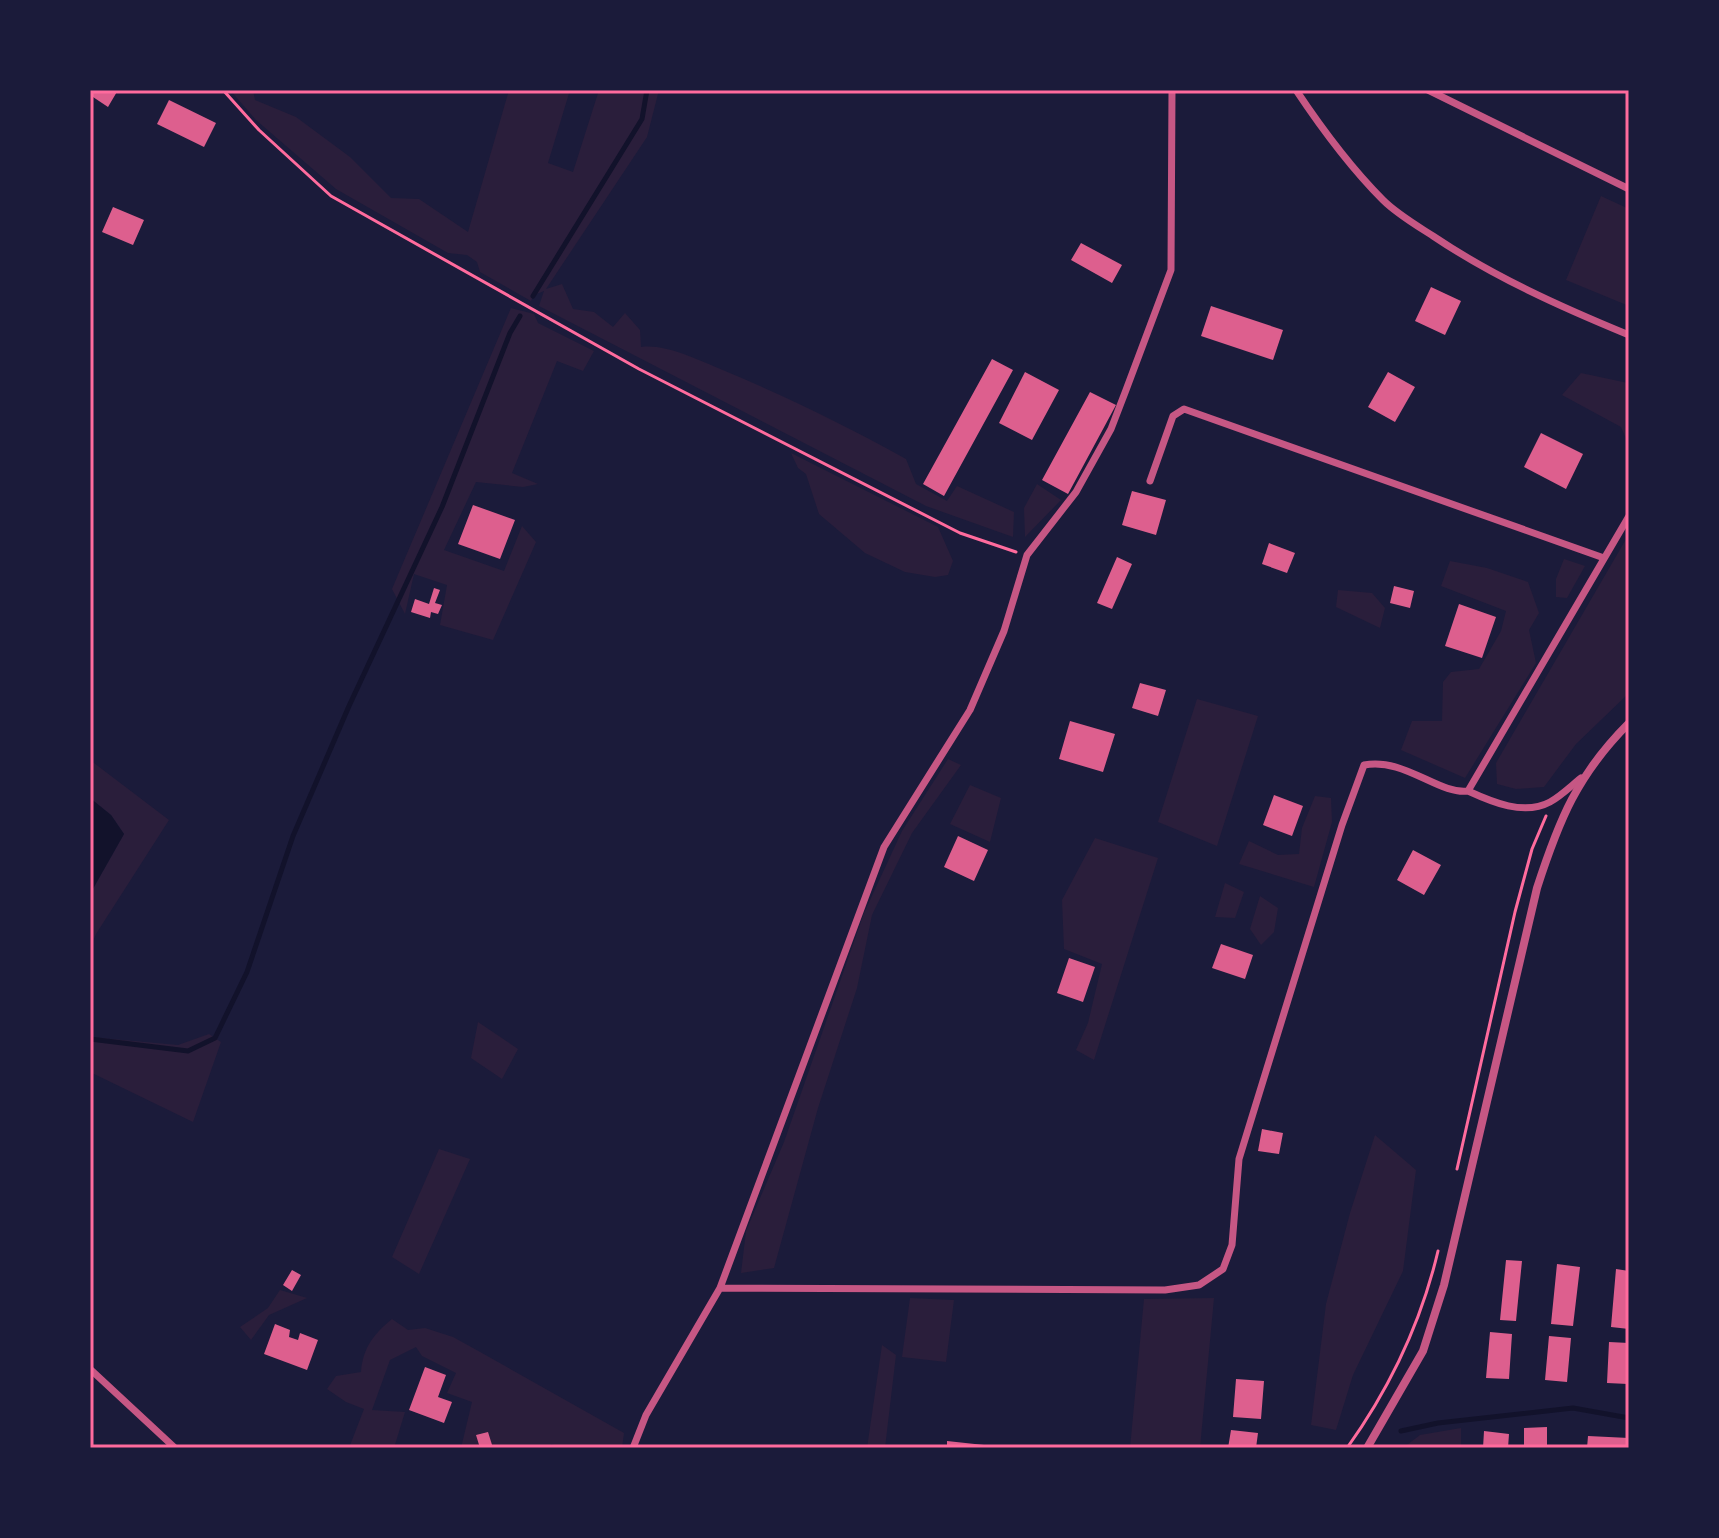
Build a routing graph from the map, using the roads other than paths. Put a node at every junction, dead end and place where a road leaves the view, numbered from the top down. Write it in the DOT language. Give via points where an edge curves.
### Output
graph roads {
  1 [pos="1172,90"];
  2 [pos="1296,90"];
  3 [pos="1428,90"];
  4 [pos="1629,189"];
  5 [pos="1629,335"];
  6 [pos="1150,481"];
  7 [pos="1629,516"];
  8 [pos="1604,558"];
  9 [pos="1629,723"];
  10 [pos="1581,778"];
  11 [pos="1468,791"];
  12 [pos="720,1288"];
  13 [pos="90,1369"];
  14 [pos="175,1448"];
  15 [pos="633,1448"];
  16 [pos="1367,1448"];
  1 -- 12 [label="street" via="1171,270 1111,429 1076,492 1027,555 1004,631 970,710 884,847"];
  2 -- 5 [label="street" via="1324,134 1385,202 1409,220 1469,260"];
  3 -- 4 [label="street"];
  6 -- 8 [label="street" via="1173,416 1184,409"];
  7 -- 8 [label="street"];
  8 -- 11 [label="street"];
  9 -- 10 [label="street"];
  10 -- 11 [label="street" via="1548,803 1527,806 1497,805"];
  10 -- 16 [label="street" via="1537,888 1440,1299 1423,1351"];
  11 -- 12 [label="street" via="1379,762 1364,765 1239,1159 1232,1245 1223,1269 1199,1285 1165,1290"];
  12 -- 15 [label="street" via="646,1415"];
  13 -- 14 [label="street"];
}
